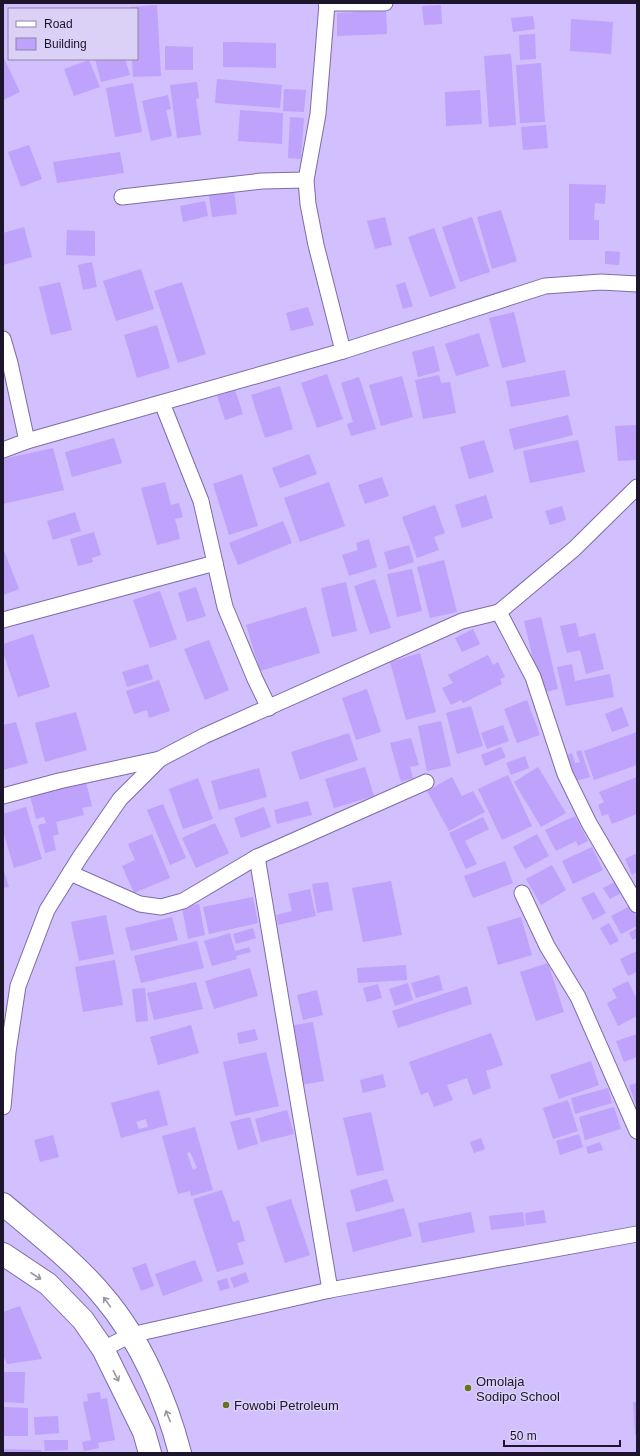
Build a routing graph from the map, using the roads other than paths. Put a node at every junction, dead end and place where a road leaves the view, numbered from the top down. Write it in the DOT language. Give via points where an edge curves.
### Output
graph roads {
  1 [pos="327,3"];
  2 [pos="385,3"];
  3 [pos="306,180"];
  4 [pos="122,197"];
  5 [pos="637,284"];
  6 [pos="3,339"];
  7 [pos="343,351"];
  8 [pos="162,403"];
  9 [pos="27,441"];
  10 [pos="3,450"];
  11 [pos="637,487"];
  12 [pos="215,563"];
  13 [pos="499,612"];
  14 [pos="3,620"];
  15 [pos="269,708"];
  16 [pos="160,759"];
  17 [pos="426,782"];
  18 [pos="3,796"];
  19 [pos="257,857"];
  20 [pos="70,873"];
  21 [pos="522,893"];
  22 [pos="637,905"];
  23 [pos="3,1107"];
  24 [pos="637,1131"];
  25 [pos="3,1204"];
  26 [pos="637,1234"];
  27 [pos="3,1254"];
  28 [pos="330,1290"];
  29 [pos="131,1335"];
  30 [pos="103,1349"];
  31 [pos="150,1453"];
  32 [pos="180,1453"];
  1 -- 2 [label="street"];
  1 -- 3 [label="street" via="318,114"];
  3 -- 4 [label="street" via="262,181"];
  3 -- 7 [label="street" via="316,245"];
  5 -- 7 [label="street" via="601,282 545,286"];
  6 -- 9 [label="street"];
  7 -- 8 [label="street"];
  8 -- 9 [label="street"];
  8 -- 12 [label="street" via="201,501"];
  9 -- 10 [label="street"];
  11 -- 13 [label="street" via="574,549"];
  12 -- 14 [label="street"];
  12 -- 15 [label="street" via="226,607"];
  13 -- 15 [label="street" via="462,621"];
  13 -- 22 [label="street" via="533,677 565,774 588,823"];
  15 -- 16 [label="street" via="204,736"];
  16 -- 18 [label="street" via="59,780"];
  16 -- 20 [label="street" via="120,799"];
  17 -- 19 [label="street"];
  19 -- 20 [label="street" via="183,901 161,907 140,904"];
  19 -- 28 [label="street"];
  20 -- 23 [label="street" via="47,910 18,986"];
  21 -- 24 [label="street" via="547,946 578,997"];
  29 -- 25 [label="main road, one-way" via="104,1296 69,1260"];
  26 -- 28 [label="street"];
  27 -- 30 [label="main road, one-way" via="48,1284 83,1320"];
  28 -- 29 [label="street"];
  29 -- 30 [label="street"];
  32 -- 29 [label="main road, one-way" via="173,1427 150,1370"];
  30 -- 31 [label="main road, one-way" via="144,1432"];
}
